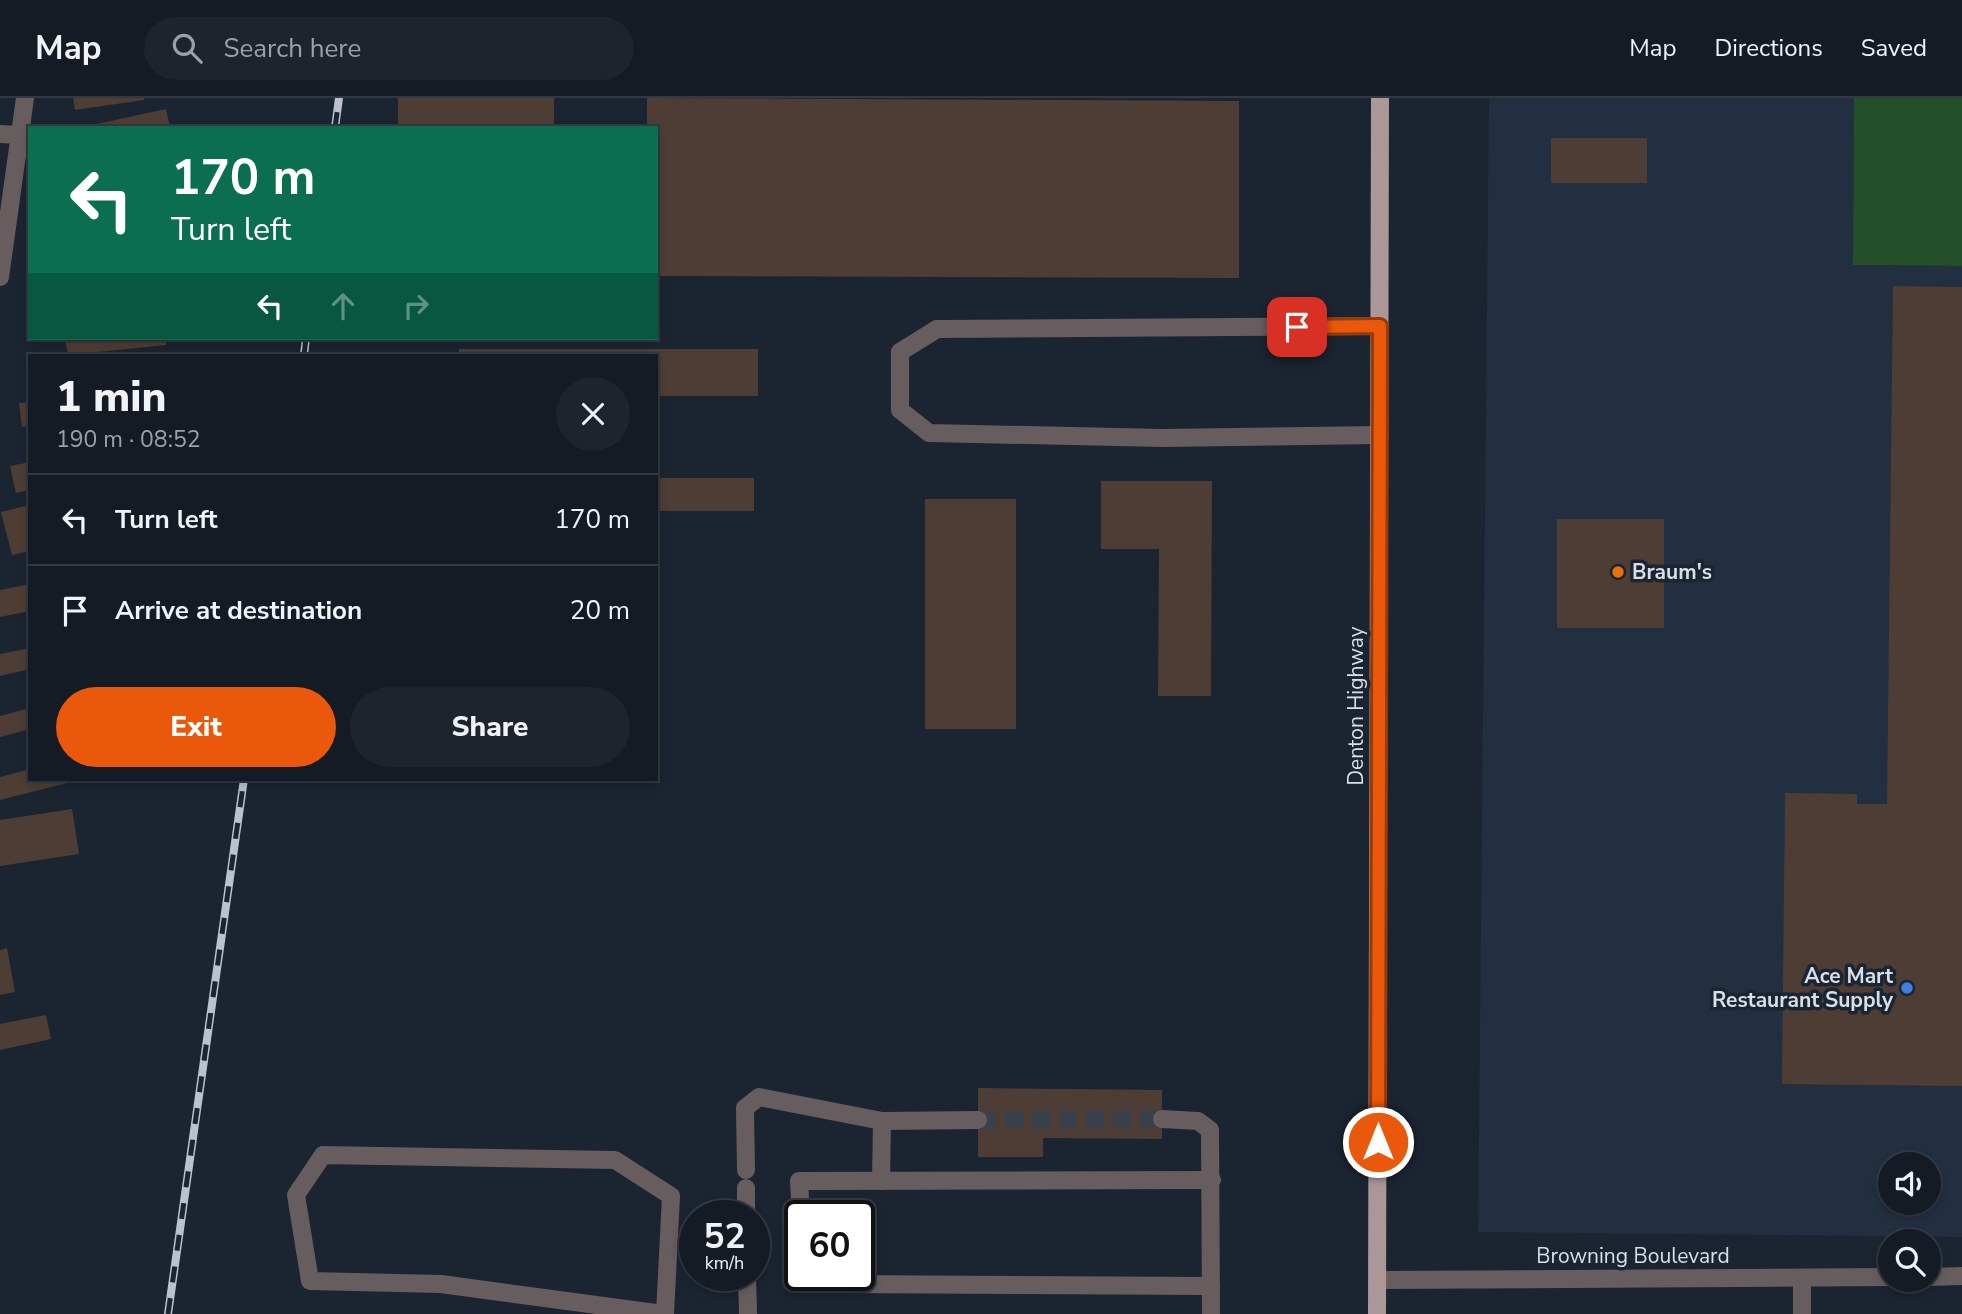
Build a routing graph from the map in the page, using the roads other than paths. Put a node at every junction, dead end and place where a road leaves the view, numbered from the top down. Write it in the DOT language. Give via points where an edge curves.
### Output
graph roads {
  1 [pos="25,98"];
  2 [pos="1380,98"];
  3 [pos="0,134"];
  4 [pos="20,135"];
  5 [pos="0,277"];
  6 [pos="1380,326"];
  7 [pos="1380,435"];
  8 [pos="1162,1119"];
  9 [pos="978,1120"];
  10 [pos="882,1121"];
  11 [pos="1212,1180"];
  12 [pos="881,1181"];
  13 [pos="746,1200"];
  14 [pos="800,1200"];
  15 [pos="1962,1276"];
  16 [pos="1878,1277"];
  17 [pos="1941,1277"];
  18 [pos="1802,1278"];
  19 [pos="1377,1280"];
  20 [pos="875,1284"];
  21 [pos="1211,1286"];
  22 [pos="747,1291"];
  23 [pos="664,1314"];
  24 [pos="748,1314"];
  25 [pos="1211,1314"];
  26 [pos="1377,1314"];
  27 [pos="1802,1314"];
  1 -- 4 [label="street"];
  2 -- 6 [label="main road, Denton Highway"];
  3 -- 4 [label="street"];
  4 -- 5 [label="street"];
  6 -- 7 [label="main road, Denton Highway"];
  6 -- 7 [label="street" via="937,330 900,352 900,410 929,433 1162,438"];
  7 -- 19 [label="main road, Denton Highway"];
  8 -- 11 [label="street" via="1198,1121 1210,1130"];
  9 -- 10 [label="street"];
  10 -- 12 [label="street"];
  10 -- 13 [label="street" via="759,1097 745,1108"];
  11 -- 12 [label="street"];
  11 -- 21 [label="street"];
  12 -- 14 [label="street" via="799,1181"];
  15 -- 17 [label="street"];
  16 -- 18 [label="street, Browning Boulevard"];
  18 -- 19 [label="street, Browning Boulevard"];
  18 -- 27 [label="street"];
  19 -- 26 [label="main road, Denton Highway"];
  20 -- 21 [label="street"];
  21 -- 25 [label="street"];
  22 -- 24 [label="street"];
  23 -- 23 [label="street" via="441,1284 310,1281 296,1195 323,1155 615,1160 671,1196"];
}
